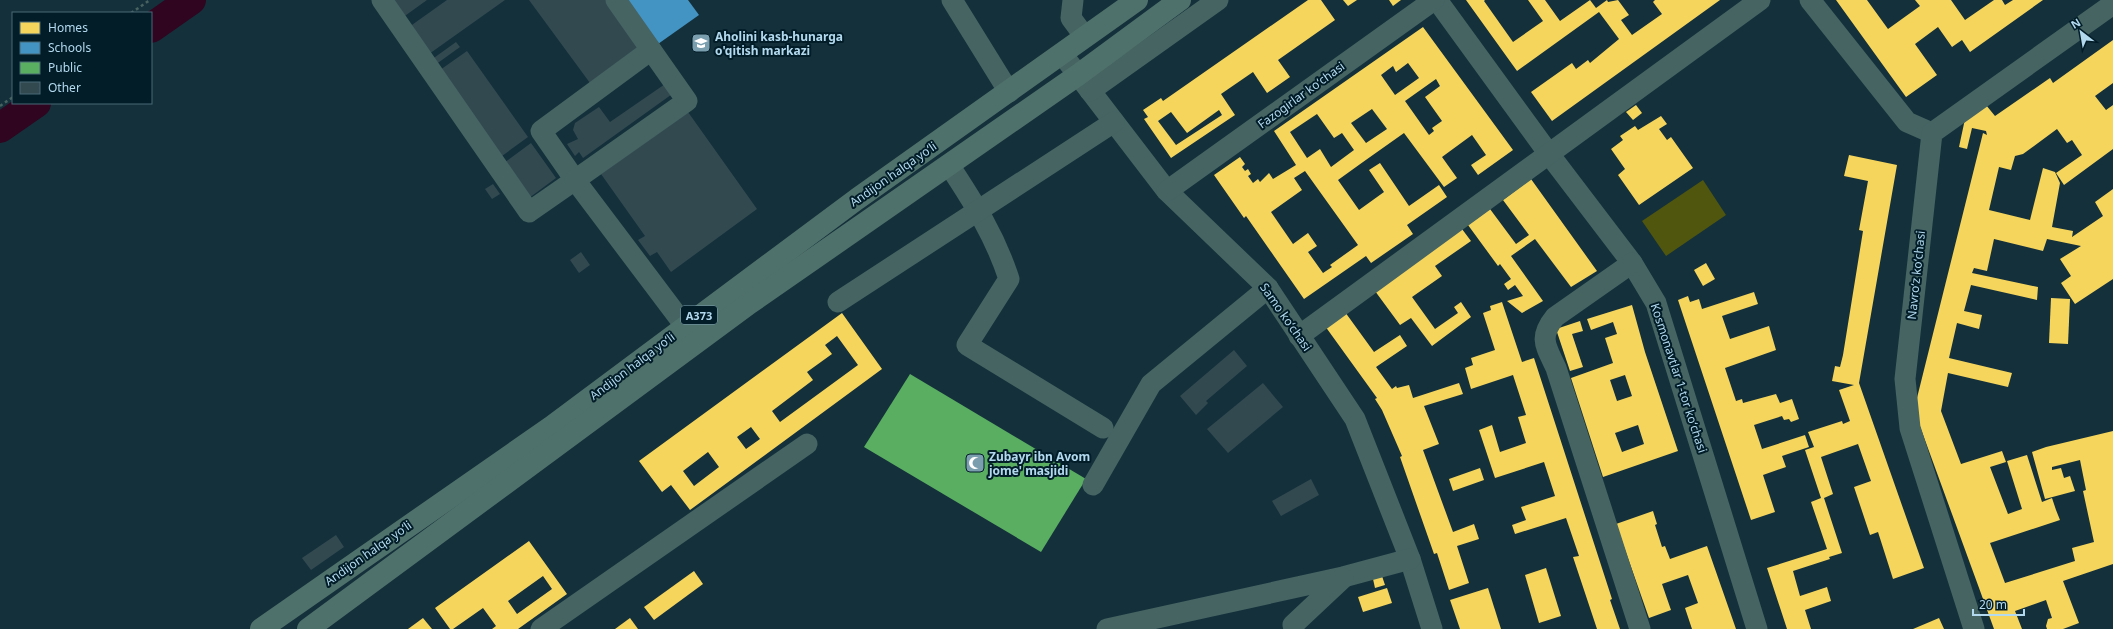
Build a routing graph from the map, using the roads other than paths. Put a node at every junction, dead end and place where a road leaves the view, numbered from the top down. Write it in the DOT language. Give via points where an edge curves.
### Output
graph roads {
  1 [pos="382,0"];
  2 [pos="616,0"];
  3 [pos="952,0"];
  4 [pos="1073,0"];
  5 [pos="1137,0"];
  6 [pos="1180,0"];
  7 [pos="1218,0"];
  8 [pos="1434,0"];
  9 [pos="1437,0"];
  10 [pos="1760,0"];
  11 [pos="1810,0"];
  12 [pos="2113,4"];
  13 [pos="1085,37"];
  14 [pos="651,50"];
  15 [pos="1062,54"];
  16 [pos="1084,83"];
  17 [pos="1009,92"];
  18 [pos="1114,122"];
  19 [pos="1932,133"];
  20 [pos="1549,154"];
  21 [pos="949,165"];
  22 [pos="575,180"];
  23 [pos="1167,191"];
  24 [pos="979,210"];
  25 [pos="1632,263"];
  26 [pos="1268,288"];
  27 [pos="838,302"];
  28 [pos="685,326"];
  29 [pos="1299,336"];
  30 [pos="1103,428"];
  31 [pos="807,444"];
  32 [pos="1093,484"];
  33 [pos="1410,559"];
  34 [pos="1344,577"];
  35 [pos="317,626"];
  36 [pos="261,629"];
  37 [pos="541,629"];
  38 [pos="1107,629"];
  39 [pos="1294,629"];
  40 [pos="1432,629"];
  41 [pos="1640,629"];
  42 [pos="1757,629"];
  43 [pos="1974,629"];
  1 -- 22 [label="street" via="529,212"];
  2 -- 14 [label="street"];
  3 -- 17 [label="street"];
  4 -- 13 [label="street" via="1071,18"];
  5 -- 13 [label="highway, Andijon halqa yo‘li / A373"];
  6 -- 16 [label="highway, Andijon halqa yo‘li / A373"];
  7 -- 16 [label="street"];
  8 -- 23 [label="street, Fazogirlar koʻchasi"];
  9 -- 20 [label="street, Kosmonavtlar 1-tor koʻchasi"];
  10 -- 20 [label="street"];
  11 -- 19 [label="street" via="1907,122"];
  12 -- 19 [label="street"];
  13 -- 15 [label="highway, Andijon halqa yo‘li / A373"];
  14 -- 22 [label="street" via="541,132"];
  14 -- 22 [label="street" via="687,101"];
  15 -- 16 [label="street, Samo koʻchasi"];
  15 -- 17 [label="highway, Andijon halqa yo‘li / A373"];
  16 -- 18 [label="street, Samo koʻchasi"];
  16 -- 21 [label="highway, Andijon halqa yo‘li / A373"];
  17 -- 28 [label="highway, Andijon halqa yo‘li / A373" via="857,199"];
  18 -- 23 [label="street, Samo koʻchasi"];
  18 -- 24 [label="street"];
  19 -- 43 [label="street, Navroʻz koʻchasi" via="1905,379 1907,404 1910,428"];
  20 -- 25 [label="street, Kosmonavtlar 1-tor koʻchasi"];
  20 -- 29 [label="street"];
  21 -- 24 [label="street"];
  21 -- 35 [label="highway, Andijon halqa yo‘li / A373" via="750,303"];
  22 -- 28 [label="street"];
  23 -- 26 [label="street, Samo koʻchasi"];
  24 -- 27 [label="street"];
  24 -- 30 [label="street" via="1000,250 1009,279 967,345"];
  25 -- 41 [label="street" via="1555,317 1546,328 1545,342 1556,368"];
  25 -- 42 [label="street, Kosmonavtlar 1-tor koʻchasi" via="1656,304"];
  26 -- 29 [label="street, Samo koʻchasi"];
  26 -- 32 [label="street" via="1151,384"];
  28 -- 36 [label="highway, Andijon halqa yo‘li / A373" via="551,427"];
  29 -- 33 [label="street, Samo koʻchasi" via="1355,419"];
  31 -- 37 [label="street"];
  33 -- 34 [label="street"];
  33 -- 40 [label="street, Samo koʻchasi"];
  34 -- 38 [label="street"];
  34 -- 39 [label="street" via="1293,625"];
}
